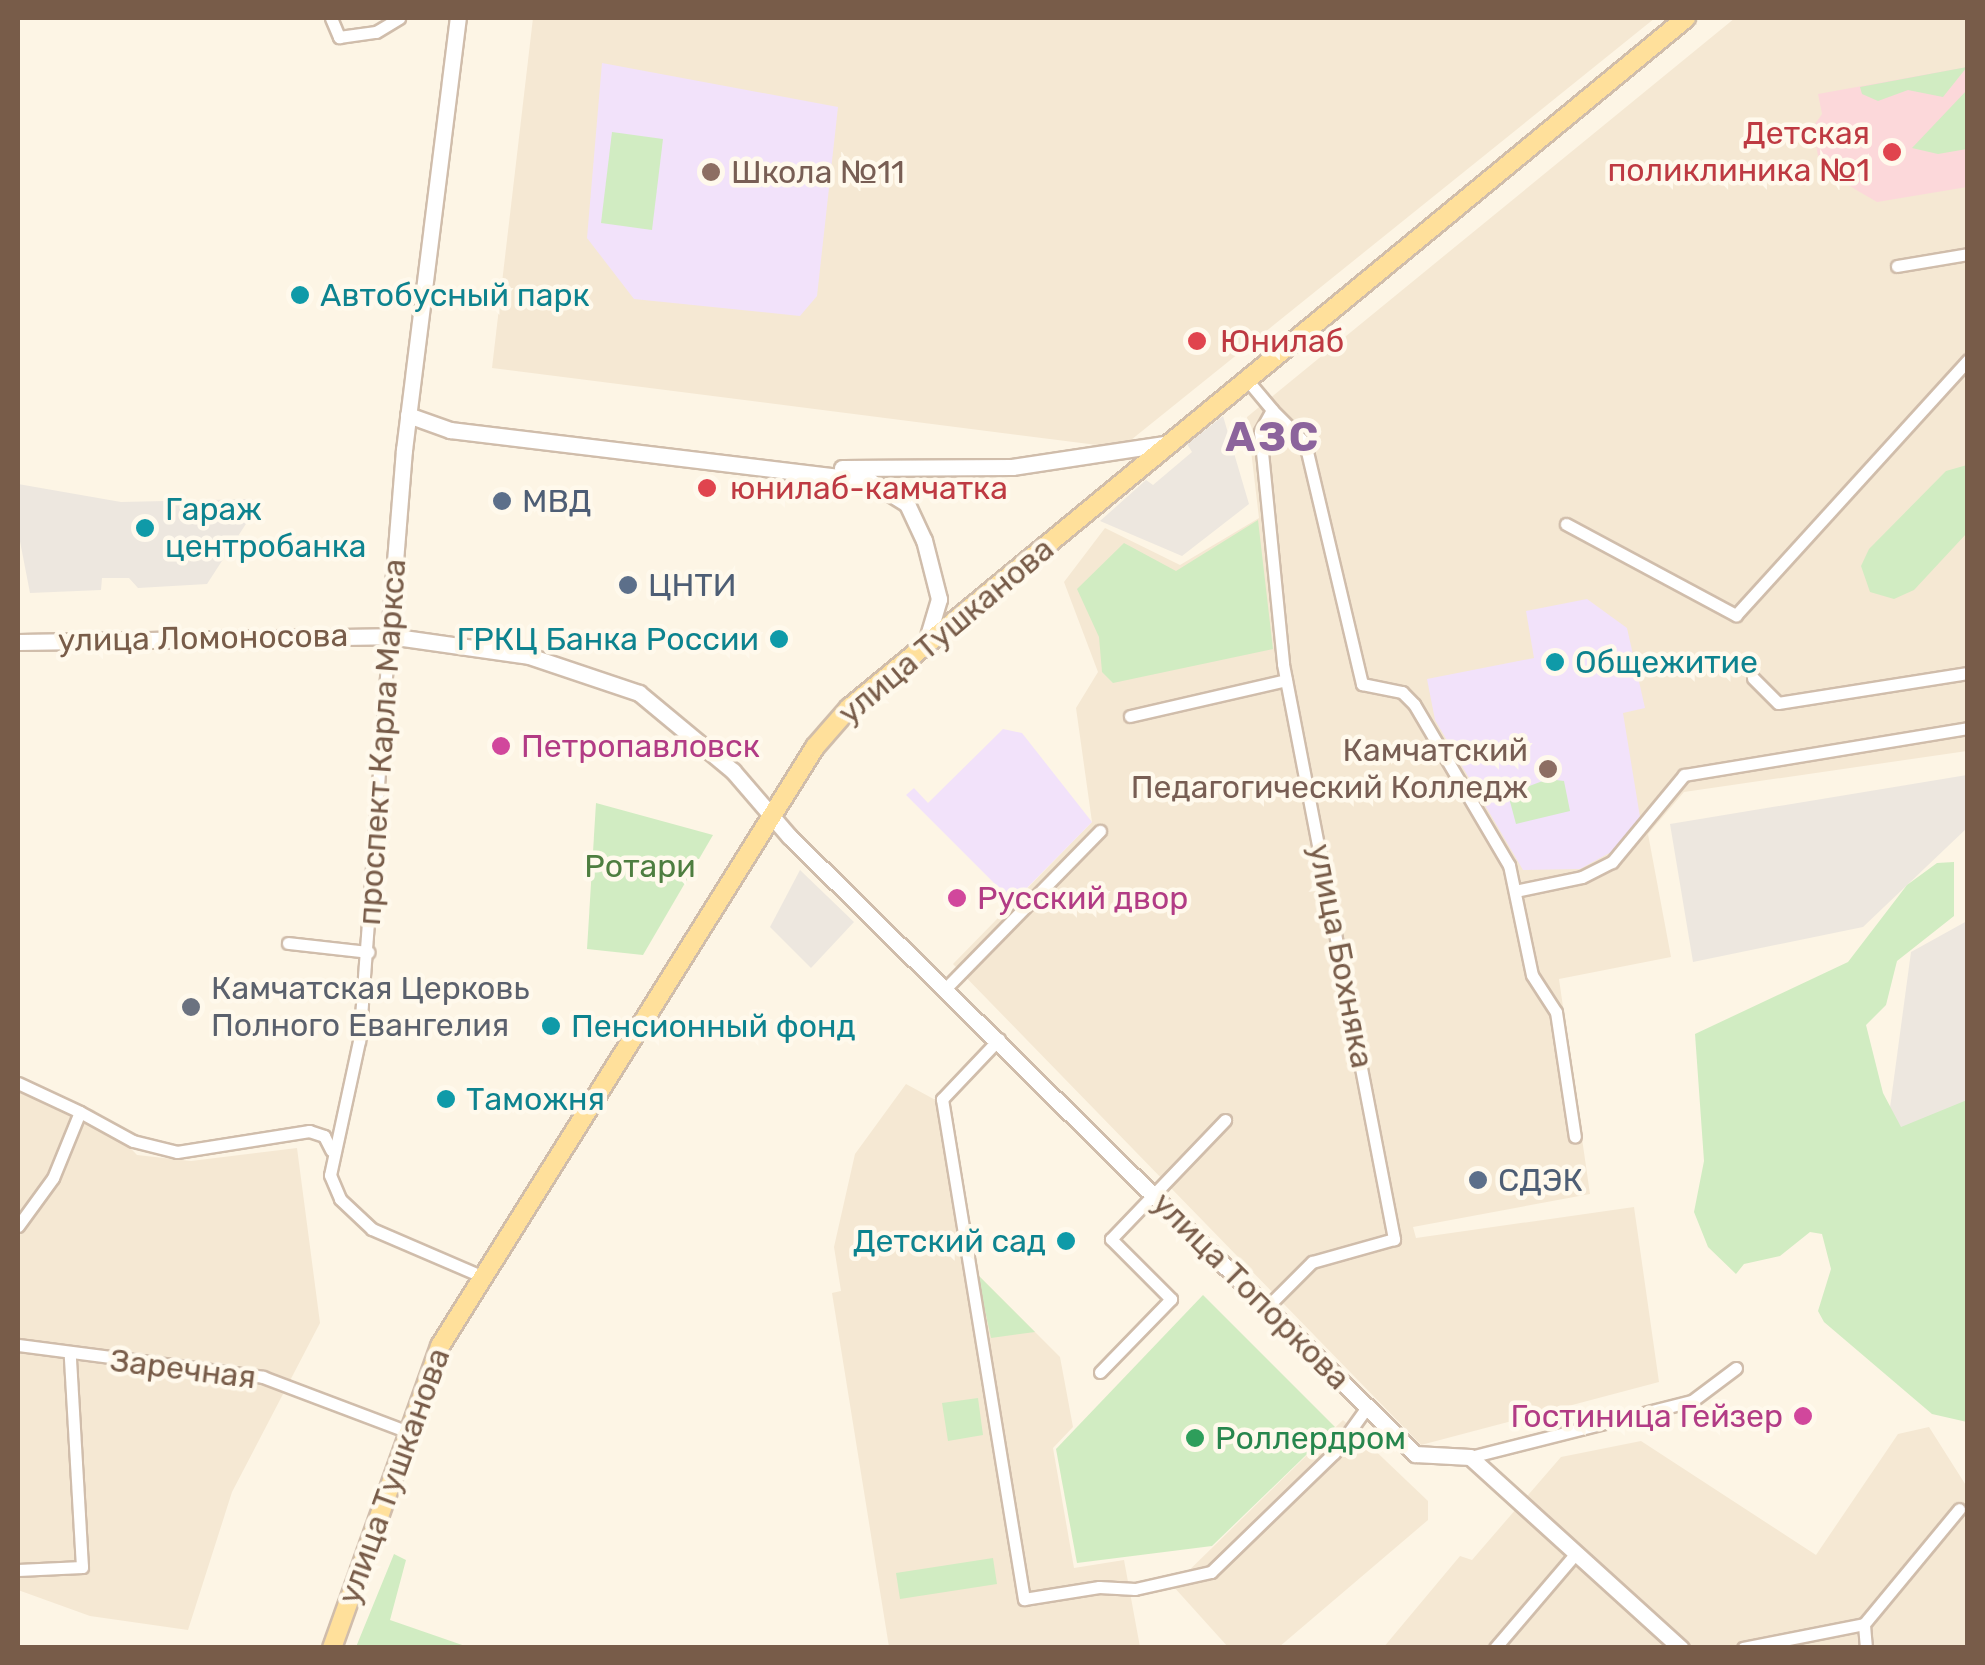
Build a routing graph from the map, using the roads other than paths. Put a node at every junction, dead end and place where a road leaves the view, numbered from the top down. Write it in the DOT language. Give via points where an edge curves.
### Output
graph roads {
  1 [pos="331,18"];
  2 [pos="398,18"];
  3 [pos="458,18"];
  4 [pos="1686,18"];
  5 [pos="1968,254"];
  6 [pos="1898,266"];
  7 [pos="1968,360"];
  8 [pos="1248,381"];
  9 [pos="1272,410"];
  10 [pos="408,415"];
  11 [pos="1170,443"];
  12 [pos="796,469"];
  13 [pos="1566,524"];
  14 [pos="388,636"];
  15 [pos="18,642"];
  16 [pos="925,646"];
  17 [pos="1968,673"];
  18 [pos="1753,678"];
  19 [pos="1286,680"];
  20 [pos="1130,716"];
  21 [pos="1968,728"];
  22 [pos="770,814"];
  23 [pos="1100,831"];
  24 [pos="1515,891"];
  25 [pos="288,943"];
  26 [pos="368,952"];
  27 [pos="946,988"];
  28 [pos="999,1039"];
  29 [pos="18,1083"];
  30 [pos="80,1112"];
  31 [pos="1225,1120"];
  32 [pos="1575,1137"];
  33 [pos="331,1150"];
  34 [pos="1154,1194"];
  35 [pos="18,1226"];
  36 [pos="481,1276"];
  37 [pos="1268,1307"];
  38 [pos="18,1345"];
  39 [pos="70,1356"];
  40 [pos="1736,1368"];
  41 [pos="1100,1372"];
  42 [pos="1367,1408"];
  43 [pos="406,1431"];
  44 [pos="1470,1457"];
  45 [pos="1959,1508"];
  46 [pos="1576,1553"];
  47 [pos="18,1570"];
  48 [pos="1864,1624"];
  49 [pos="332,1648"];
  50 [pos="1494,1648"];
  51 [pos="1682,1648"];
  52 [pos="1743,1648"];
  53 [pos="1866,1648"];
  1 -- 2 [label="street" via="339,37 376,32"];
  3 -- 10 [label="main road, проспект Карла Маркса"];
  4 -- 8 [label="main road, улица Тушканова"];
  5 -- 6 [label="street"];
  7 -- 13 [label="street" via="1736,615"];
  8 -- 9 [label="street"];
  8 -- 11 [label="main road, улица Тушканова"];
  9 -- 19 [label="street, улица Бохняка" via="1260,432"];
  9 -- 24 [label="street" via="1305,443 1362,684 1402,692 1414,704 1509,865"];
  10 -- 12 [label="main road" via="450,430"];
  10 -- 14 [label="main road, проспект Карла Маркса"];
  11 -- 12 [label="main road" via="1104,458 994,469"];
  11 -- 16 [label="main road, улица Тушканова"];
  12 -- 16 [label="main road" via="862,478 907,504 938,599"];
  14 -- 15 [label="main road, улица Ломоносова"];
  14 -- 22 [label="main road, улица Ломоносова" via="493,649 608,678 696,736"];
  14 -- 26 [label="street, проспект Карла Маркса"];
  16 -- 22 [label="main road, улица Тушканова" via="839,719"];
  17 -- 18 [label="street" via="1778,703"];
  19 -- 20 [label="street"];
  19 -- 37 [label="street, улица Бохняка" via="1394,1239 1312,1262"];
  21 -- 24 [label="street" via="1684,775 1612,862 1582,877"];
  22 -- 27 [label="main road, улица Топоркова"];
  22 -- 36 [label="main road, улица Тушканова"];
  23 -- 27 [label="street"];
  24 -- 32 [label="street" via="1532,975 1556,1012"];
  25 -- 26 [label="street"];
  26 -- 33 [label="street, проспект Карла Маркса" via="353,1082"];
  27 -- 28 [label="main road, улица Топоркова"];
  28 -- 34 [label="main road, улица Топоркова"];
  28 -- 42 [label="street" via="942,1099 1024,1599 1100,1587 1135,1589 1212,1572 1334,1453"];
  29 -- 30 [label="street"];
  30 -- 33 [label="street" via="132,1140 177,1152 306,1131 322,1135"];
  30 -- 35 [label="street" via="52,1178"];
  31 -- 34 [label="street"];
  33 -- 36 [label="street" via="335,1190 362,1221"];
  34 -- 37 [label="main road, улица Топоркова"];
  34 -- 41 [label="street" via="1111,1239 1171,1299"];
  36 -- 43 [label="main road, улица Тушканова" via="440,1346"];
  37 -- 42 [label="main road, улица Топоркова"];
  38 -- 39 [label="street, Заречная"];
  39 -- 43 [label="street, Заречная" via="262,1377"];
  39 -- 47 [label="street, Заречная" via="82,1567"];
  40 -- 44 [label="street" via="1692,1401"];
  42 -- 44 [label="main road, улица Топоркова" via="1415,1454"];
  43 -- 49 [label="main road, улица Тушканова"];
  44 -- 46 [label="main road"];
  45 -- 48 [label="street"];
  46 -- 50 [label="street"];
  46 -- 51 [label="main road"];
  48 -- 52 [label="street"];
  48 -- 53 [label="street"];
}
